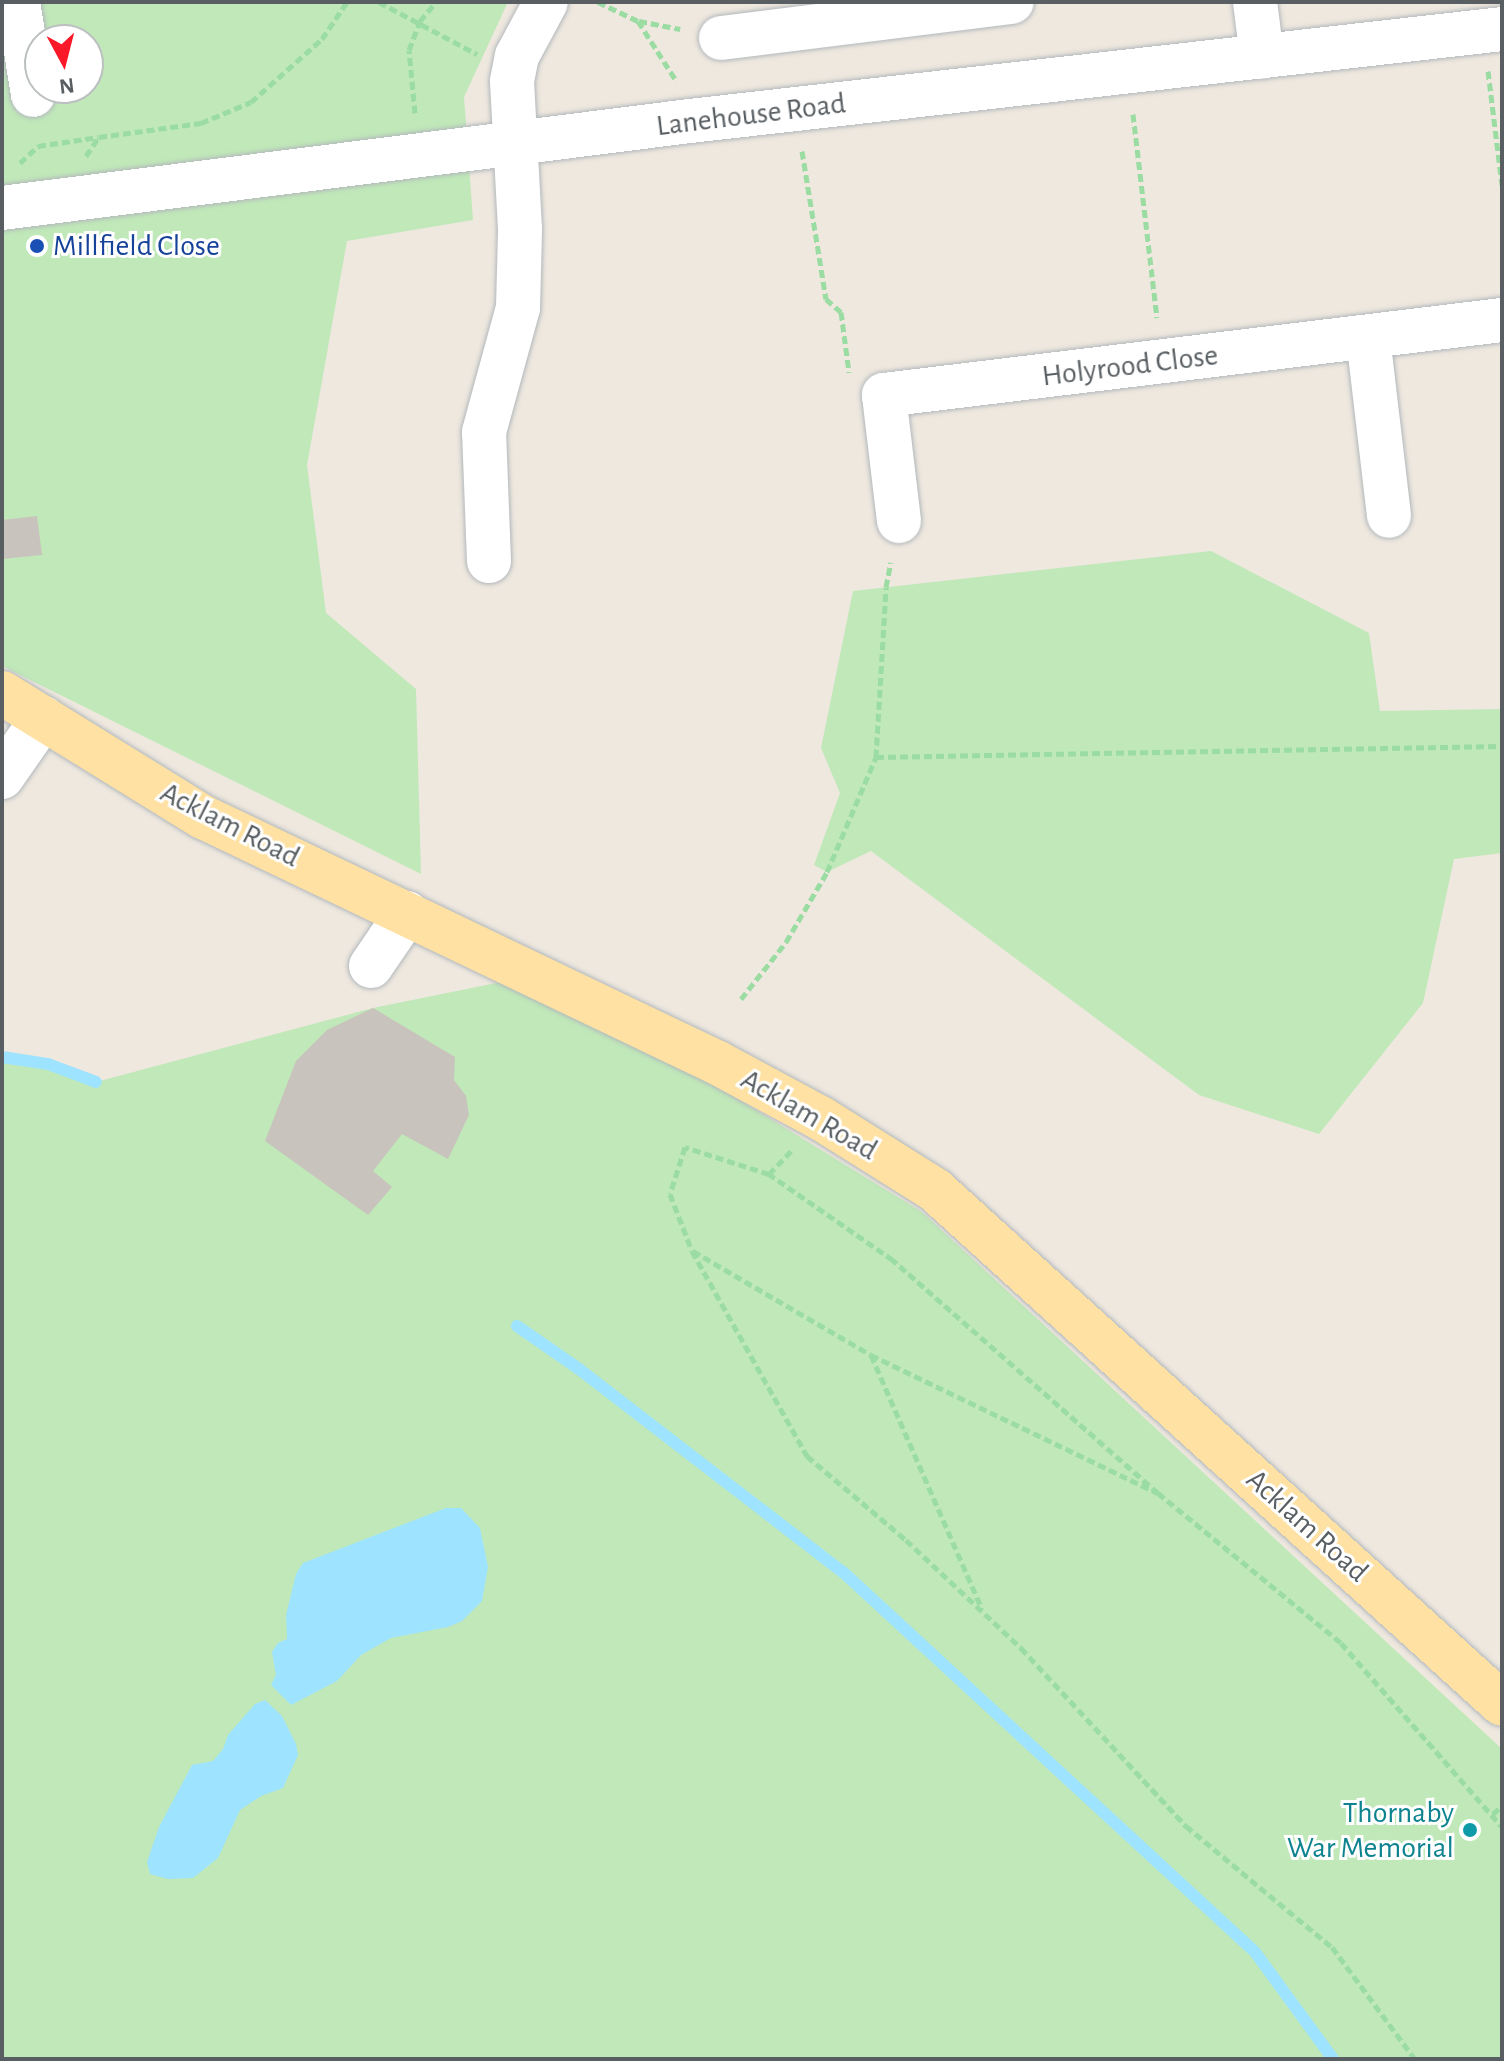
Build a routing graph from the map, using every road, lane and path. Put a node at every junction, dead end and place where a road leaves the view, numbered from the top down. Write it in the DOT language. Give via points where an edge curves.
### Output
graph roads {
  1 [pos="347,2"];
  2 [pos="379,2"];
  3 [pos="436,2"];
  4 [pos="546,2"];
  5 [pos="598,2"];
  6 [pos="1012,2"];
  7 [pos="1255,2"];
  8 [pos="828,13"];
  9 [pos="420,21"];
  10 [pos="1492,30"];
  11 [pos="721,38"];
  12 [pos="1262,57"];
  13 [pos="1129,73"];
  14 [pos="512,81"];
  15 [pos="34,104"];
  16 [pos="796,109"];
  17 [pos="690,121"];
  18 [pos="99,137"];
  19 [pos="516,144"];
  20 [pos="38,146"];
  21 [pos="420,158"];
  22 [pos="1502,185"];
  23 [pos="19,194"];
  24 [pos="91,196"];
  25 [pos="1502,320"];
  26 [pos="1368,337"];
  27 [pos="1162,363"];
  28 [pos="884,395"];
  29 [pos="1389,516"];
  30 [pos="899,521"];
  31 [pos="489,561"];
  32 [pos="2,693"];
  33 [pos="43,718"];
  34 [pos="1502,746"];
  35 [pos="876,757"];
  36 [pos="2,777"];
  37 [pos="407,913"];
  38 [pos="371,966"];
  39 [pos="741,999"];
  40 [pos="692,1251"];
  41 [pos="871,1355"];
  42 [pos="1158,1493"];
  43 [pos="984,1613"];
  44 [pos="1502,1704"];
  45 [pos="1502,1806"];
  46 [pos="1493,1814"];
  47 [pos="1502,1827"];
  48 [pos="1415,2059"];
  1 -- 18 [label="path" via="322,39 251,102 201,123"];
  2 -- 9 [label="path"];
  3 -- 9 [label="path"];
  4 -- 14 [label="street" via="517,56"];
  5 -- 17 [label="path" via="638,21 679,85"];
  6 -- 8 [label="street"];
  7 -- 12 [label="street"];
  8 -- 11 [label="street"];
  9 -- 14 [label="path" via="480,56 479,85"];
  9 -- 21 [label="path" via="409,50"];
  10 -- 12 [label="street, Lanehouse Road"];
  10 -- 22 [label="path"];
  12 -- 13 [label="street, Lanehouse Road"];
  13 -- 16 [label="street, Lanehouse Road"];
  13 -- 27 [label="path"];
  14 -- 19 [label="street"];
  15 -- 20 [label="path"];
  16 -- 17 [label="street, Lanehouse Road"];
  16 -- 28 [label="path" via="826,299 841,312 850,385"];
  17 -- 19 [label="street, Lanehouse Road"];
  18 -- 20 [label="path"];
  18 -- 24 [label="path" via="86,153"];
  19 -- 21 [label="street, Lanehouse Road"];
  19 -- 31 [label="street" via="518,308 484,432"];
  20 -- 23 [label="path"];
  20 -- 23 [label="path"];
  21 -- 24 [label="street, Lanehouse Road"];
  23 -- 24 [label="street, Lanehouse Road"];
  25 -- 26 [label="street, Holyrood Close"];
  26 -- 27 [label="street, Holyrood Close"];
  26 -- 29 [label="street"];
  27 -- 28 [label="street, Holyrood Close"];
  28 -- 30 [label="street"];
  30 -- 35 [label="path" via="886,587"];
  32 -- 33 [label="main road, Acklam Road"];
  33 -- 36 [label="street"];
  33 -- 37 [label="main road, Acklam Road" via="203,817"];
  34 -- 35 [label="path"];
  35 -- 39 [label="path" via="827,872 786,942"];
  37 -- 38 [label="street"];
  37 -- 44 [label="main road, Acklam Road" via="718,1063 822,1119 935,1190"];
  40 -- 41 [label="path"];
  40 -- 42 [label="path" via="670,1194 685,1147 769,1174 893,1260"];
  40 -- 43 [label="path" via="807,1456"];
  41 -- 42 [label="path"];
  41 -- 43 [label="path"];
  42 -- 46 [label="path" via="1341,1643"];
  43 -- 48 [label="path" via="1186,1826 1332,1947"];
  45 -- 46 [label="path"];
  46 -- 47 [label="path"];
}
